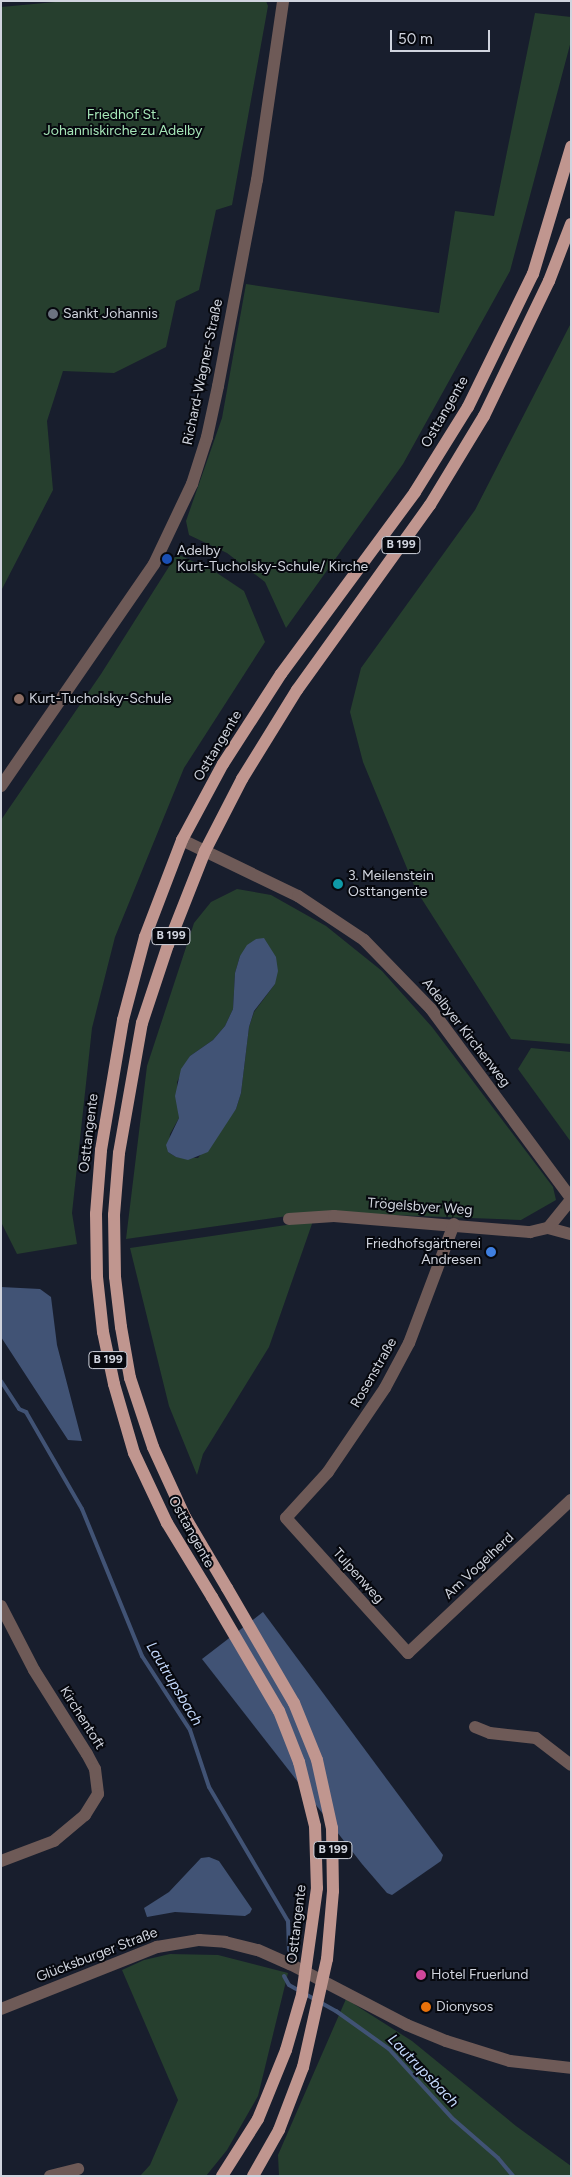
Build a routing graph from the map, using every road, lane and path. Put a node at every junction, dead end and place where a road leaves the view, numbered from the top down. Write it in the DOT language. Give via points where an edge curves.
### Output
graph roads {
  1 [pos="283,1"];
  2 [pos="571,146"];
  3 [pos="571,224"];
  4 [pos="1,786"];
  5 [pos="182,840"];
  6 [pos="204,851"];
  7 [pos="571,1199"];
  8 [pos="289,1220"];
  9 [pos="454,1224"];
  10 [pos="548,1228"];
  11 [pos="571,1234"];
  12 [pos="571,1500"];
  13 [pos="286,1518"];
  14 [pos="1,1606"];
  15 [pos="408,1653"];
  16 [pos="475,1726"];
  17 [pos="571,1765"];
  18 [pos="1,1861"];
  19 [pos="1,2009"];
  20 [pos="571,2068"];
  21 [pos="78,2169"];
  22 [pos="224,2175"];
  23 [pos="50,2176"];
  24 [pos="253,2176"];
  1 -- 4 [label="street, Richard-Wagner-Straße" via="257,180 218,386 192,484 174,526 138,589"];
  2 -- 5 [label="main road, Osttangente / B 199" via="533,274 468,407 415,492 281,674 223,764"];
  3 -- 6 [label="main road, Osttangente / B 199" via="550,280 484,416 430,505 297,690 242,779"];
  5 -- 6 [label="street, Adelbyer Kirchenweg"];
  5 -- 22 [label="main road, Osttangente / B 199, bridge" via="145,937 114,1058 96,1214 97,1276 103,1332 134,1453 167,1523 279,1712 299,1762 315,1826 317,1888 302,1995 286,2050 258,2118"];
  6 -- 7 [label="street, Adelbyer Kirchenweg" via="298,896 336,919 376,952 430,1008"];
  6 -- 24 [label="main road, Osttangente / B 199, bridge" via="168,945 133,1063 119,1153 114,1215 115,1277 130,1378 153,1447 185,1517 294,1703 317,1760 332,1828 333,1891 327,1959 303,2067 279,2130"];
  7 -- 10 [label="street"];
  8 -- 9 [label="street, Trögelsbyer Weg" via="334,1216"];
  9 -- 10 [label="street, Trögelsbyer Weg" via="530,1232"];
  9 -- 13 [label="street, Rosenstraße" via="409,1343 385,1388 328,1472"];
  10 -- 11 [label="street, Trögelsbyer Weg"];
  12 -- 15 [label="street, Am Vogelherd"];
  13 -- 15 [label="street, Tulpenweg"];
  14 -- 18 [label="street, Kirchentoft" via="34,1670 91,1761 98,1794 85,1816 54,1841"];
  16 -- 17 [label="street" via="490,1733 536,1738"];
  19 -- 20 [label="street, Glücksburger Straße" via="156,1947 199,1940 225,1942 258,1950 290,1964 407,2025 446,2041 510,2061"];
  21 -- 23 [label="street"];
}
